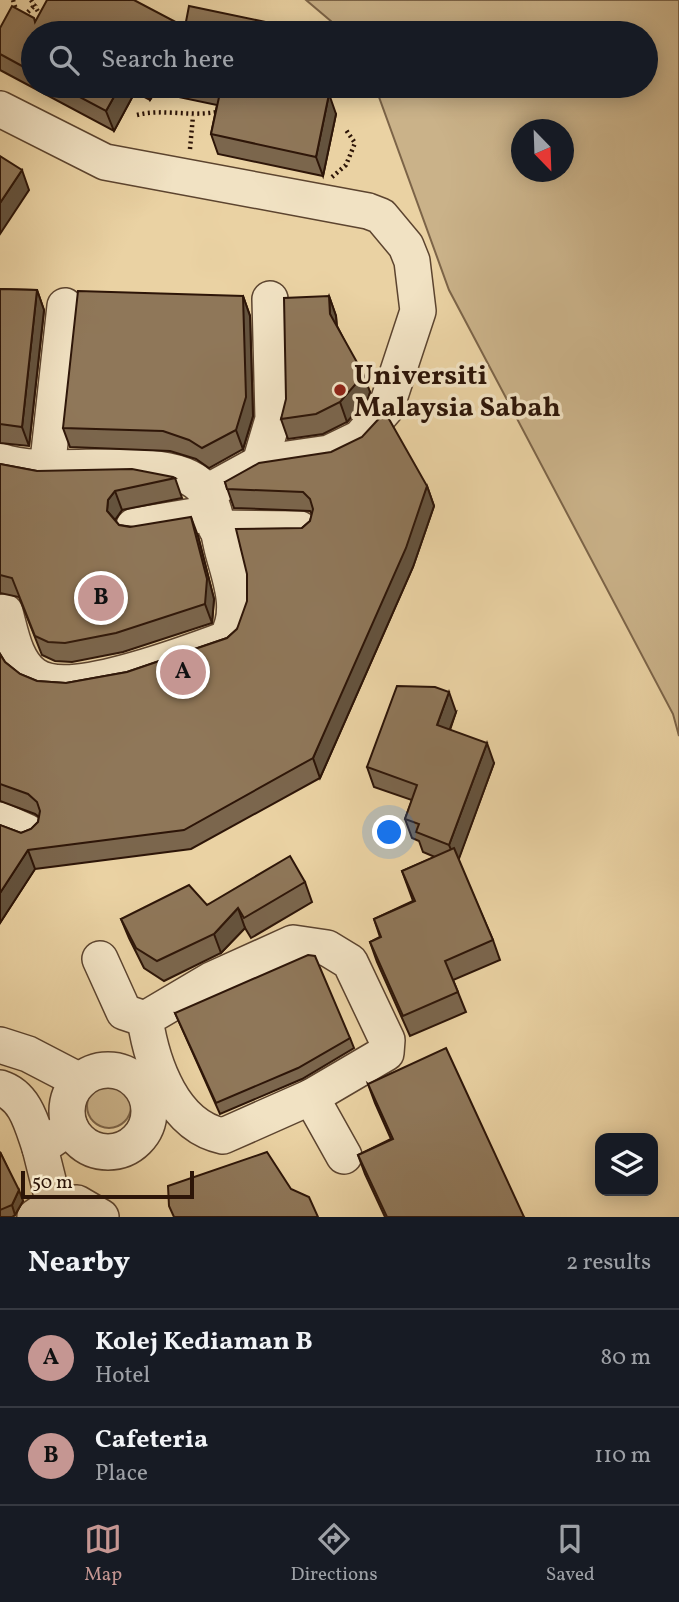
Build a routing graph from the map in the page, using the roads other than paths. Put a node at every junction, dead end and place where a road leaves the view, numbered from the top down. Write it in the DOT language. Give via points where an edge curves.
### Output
graph roads {
  1 [pos="0,109"];
  2 [pos="270,299"];
  3 [pos="65,306"];
  4 [pos="0,461"];
  5 [pos="260,463"];
  6 [pos="47,470"];
  7 [pos="212,511"];
  8 [pos="134,526"];
  9 [pos="300,529"];
  10 [pos="5,612"];
  11 [pos="100,959"];
  12 [pos="145,1019"];
  13 [pos="0,1045"];
  14 [pos="80,1081"];
  15 [pos="154,1086"];
  16 [pos="0,1088"];
  17 [pos="311,1097"];
  18 [pos="70,1127"];
  19 [pos="40,1148"];
  20 [pos="344,1156"];
  21 [pos="44,1210"];
  22 [pos="101,1217"];
  1 -- 5 [label="lane" via="105,162 381,216 406,246 418,311 386,408 360,438 329,453"];
  2 -- 5 [label="lane" via="274,419"];
  3 -- 6 [label="lane"];
  4 -- 6 [label="lane"];
  5 -- 7 [label="lane"];
  6 -- 7 [label="lane" via="157,469 192,477"];
  7 -- 8 [label="lane"];
  7 -- 9 [label="lane"];
  7 -- 10 [label="lane" via="234,593 234,625 226,639 127,673 50,684 32,674 16,652"];
  11 -- 12 [label="lane" via="124,1012"];
  12 -- 15 [label="lane"];
  12 -- 17 [label="lane" via="211,981 293,943 327,948 350,962 387,1040 386,1053"];
  13 -- 14 [label="lane"];
  14 -- 15 [label="lane" via="99,1072 120,1072"];
  14 -- 18 [label="lane" via="69,1098"];
  15 -- 17 [label="lane" via="192,1124 223,1136"];
  15 -- 18 [label="lane" via="145,1129 126,1148 100,1152 88,1147"];
  16 -- 19 [label="lane" via="11,1091 28,1112"];
  17 -- 20 [label="lane"];
  18 -- 19 [label="lane"];
  19 -- 21 [label="lane"];
  21 -- 22 [label="lane" via="77,1203"];
}
